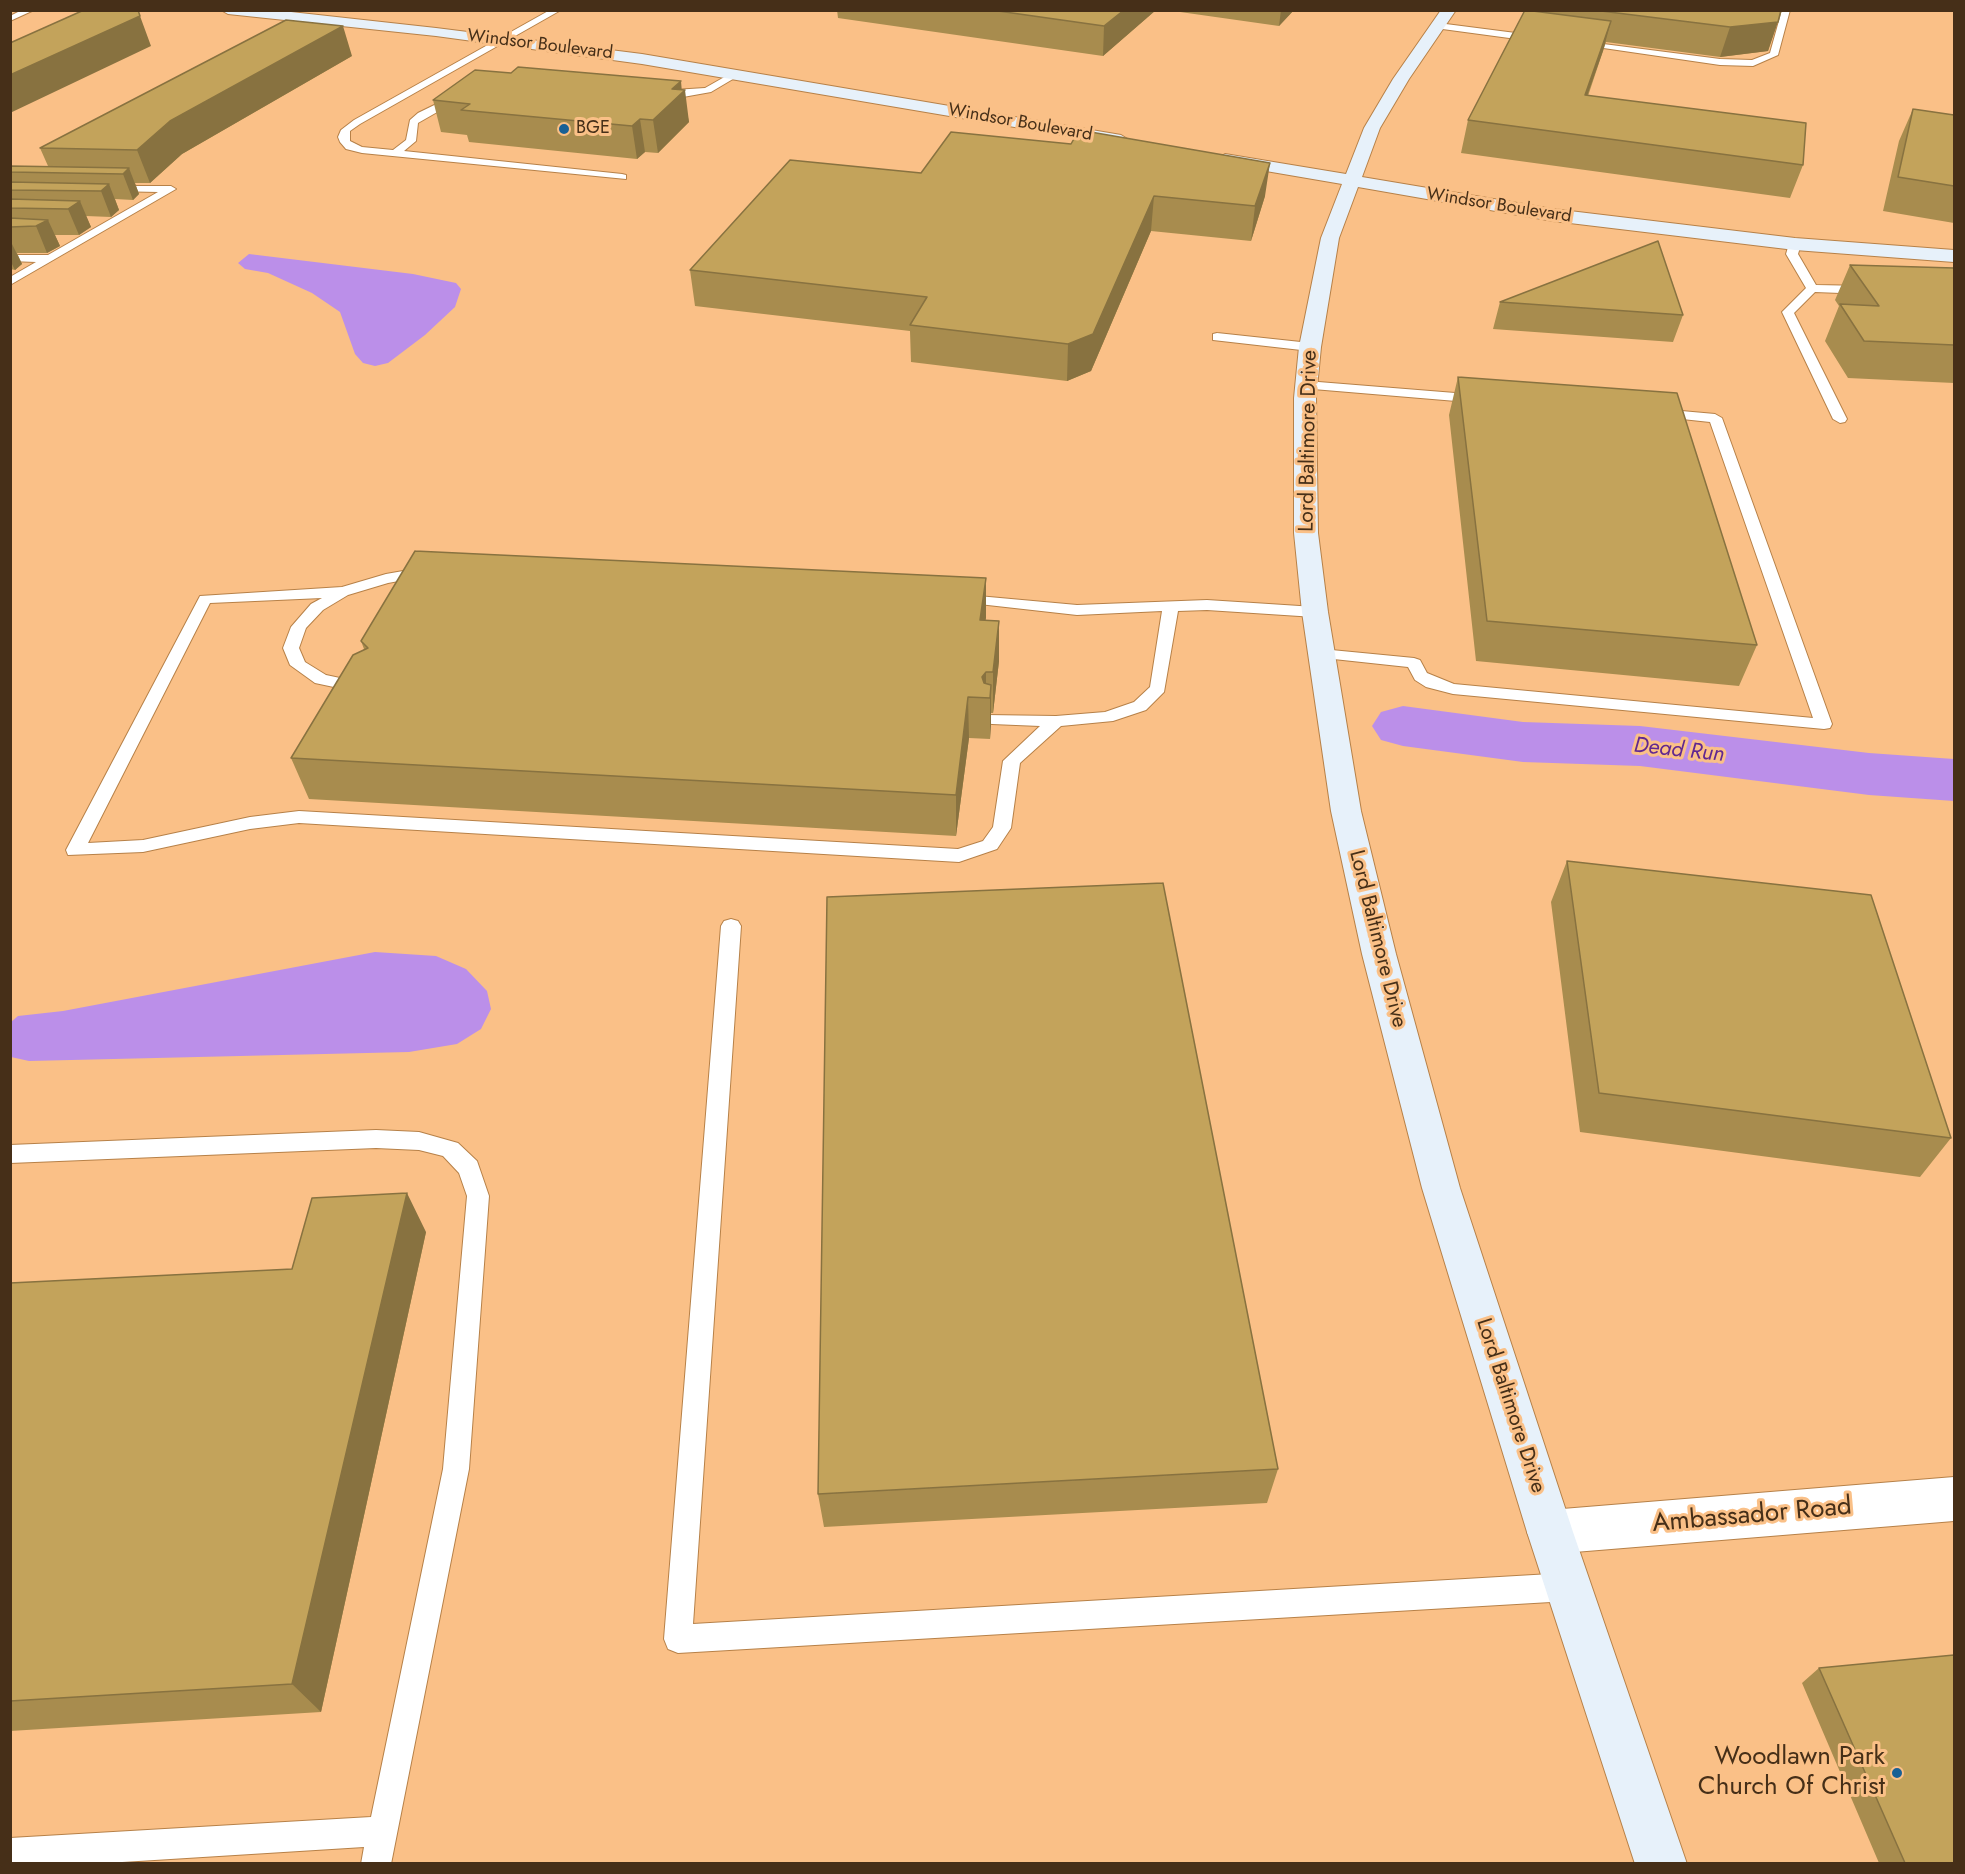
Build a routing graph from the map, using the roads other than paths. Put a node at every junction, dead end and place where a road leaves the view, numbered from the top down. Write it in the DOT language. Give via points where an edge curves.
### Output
graph roads {
  1 [pos="30,10"];
  2 [pos="228,10"];
  3 [pos="557,10"];
  4 [pos="1449,10"];
  5 [pos="1786,10"];
  6 [pos="10,19"];
  7 [pos="1438,26"];
  8 [pos="500,40"];
  9 [pos="1546,40"];
  10 [pos="1569,43"];
  11 [pos="735,74"];
  12 [pos="472,92"];
  13 [pos="643,92"];
  14 [pos="1134,143"];
  15 [pos="395,154"];
  16 [pos="1213,157"];
  17 [pos="621,177"];
  18 [pos="1350,180"];
  19 [pos="102,188"];
  20 [pos="122,204"];
  21 [pos="144,205"];
  22 [pos="92,221"];
  23 [pos="115,222"];
  24 [pos="58,240"];
  25 [pos="82,241"];
  26 [pos="1795,244"];
  27 [pos="1954,256"];
  28 [pos="10,258"];
  29 [pos="51,259"];
  30 [pos="16,275"];
  31 [pos="10,282"];
  32 [pos="1812,288"];
  33 [pos="1881,290"];
  34 [pos="1217,337"];
  35 [pos="1310,347"];
  36 [pos="1306,385"];
  37 [pos="1493,400"];
  38 [pos="1645,412"];
  39 [pos="1840,419"];
  40 [pos="448,571"];
  41 [pos="343,592"];
  42 [pos="942,595"];
  43 [pos="1171,605"];
  44 [pos="1315,612"];
  45 [pos="1321,654"];
  46 [pos="372,688"];
  47 [pos="992,719"];
  48 [pos="1056,721"];
  49 [pos="730,926"];
  50 [pos="10,1154"];
  51 [pos="1954,1499"];
  52 [pos="1550,1532"];
  53 [pos="1568,1587"];
  54 [pos="382,1831"];
  55 [pos="10,1853"];
  56 [pos="376,1863"];
  57 [pos="1661,1863"];
  1 -- 6 [label="lane"];
  2 -- 8 [label="main road, Windsor Boulevard"];
  3 -- 8 [label="lane"];
  4 -- 7 [label="main road, Lord Baltimore Drive"];
  5 -- 10 [label="lane" via="1774,55 1753,63"];
  7 -- 9 [label="lane"];
  7 -- 18 [label="main road, Lord Baltimore Drive" via="1386,102"];
  8 -- 11 [label="main road, Windsor Boulevard"];
  8 -- 15 [label="lane" via="357,122 343,137 351,147"];
  11 -- 13 [label="lane" via="698,93"];
  11 -- 14 [label="main road, Windsor Boulevard"];
  12 -- 15 [label="lane" via="421,115 413,122 411,141"];
  15 -- 17 [label="lane"];
  16 -- 18 [label="main road, Windsor Boulevard"];
  18 -- 26 [label="main road, Windsor Boulevard" via="1553,215"];
  18 -- 35 [label="main road, Lord Baltimore Drive" via="1330,238"];
  19 -- 21 [label="lane" via="171,189"];
  20 -- 21 [label="lane"];
  21 -- 23 [label="lane"];
  22 -- 23 [label="lane"];
  23 -- 25 [label="lane"];
  24 -- 25 [label="lane"];
  25 -- 29 [label="lane"];
  26 -- 27 [label="main road, Windsor Boulevard"];
  26 -- 32 [label="lane" via="1792,254"];
  28 -- 29 [label="lane"];
  29 -- 30 [label="lane"];
  30 -- 31 [label="lane"];
  32 -- 33 [label="lane"];
  32 -- 39 [label="lane" via="1788,312"];
  34 -- 35 [label="lane"];
  35 -- 36 [label="main road, Lord Baltimore Drive"];
  36 -- 37 [label="lane"];
  36 -- 44 [label="main road, Lord Baltimore Drive" via="1306,533"];
  38 -- 45 [label="lane" via="1715,417 1824,724 1453,689 1432,683 1414,663"];
  40 -- 41 [label="lane" via="386,579"];
  41 -- 46 [label="lane" via="317,607 299,627 291,648 298,665 321,679 348,687"];
  41 -- 48 [label="lane" via="205,599 75,850 143,846 299,817 959,856 990,844 1002,828 1012,761"];
  42 -- 43 [label="lane" via="1077,610"];
  43 -- 44 [label="lane"];
  43 -- 48 [label="lane" via="1163,666 1158,687 1152,694 1140,706 1107,717"];
  44 -- 45 [label="main road, Lord Baltimore Drive"];
  45 -- 52 [label="main road, Lord Baltimore Drive" via="1346,811 1379,954 1441,1188"];
  47 -- 48 [label="lane"];
  49 -- 53 [label="lane" via="678,1639"];
  50 -- 54 [label="lane" via="387,1139 419,1141 450,1149 468,1168 478,1196 456,1469"];
  51 -- 52 [label="street, Ambassador Road"];
  52 -- 53 [label="main road, Lord Baltimore Drive"];
  53 -- 57 [label="main road, Lord Baltimore Drive"];
  54 -- 55 [label="lane"];
  54 -- 56 [label="lane"];
}
